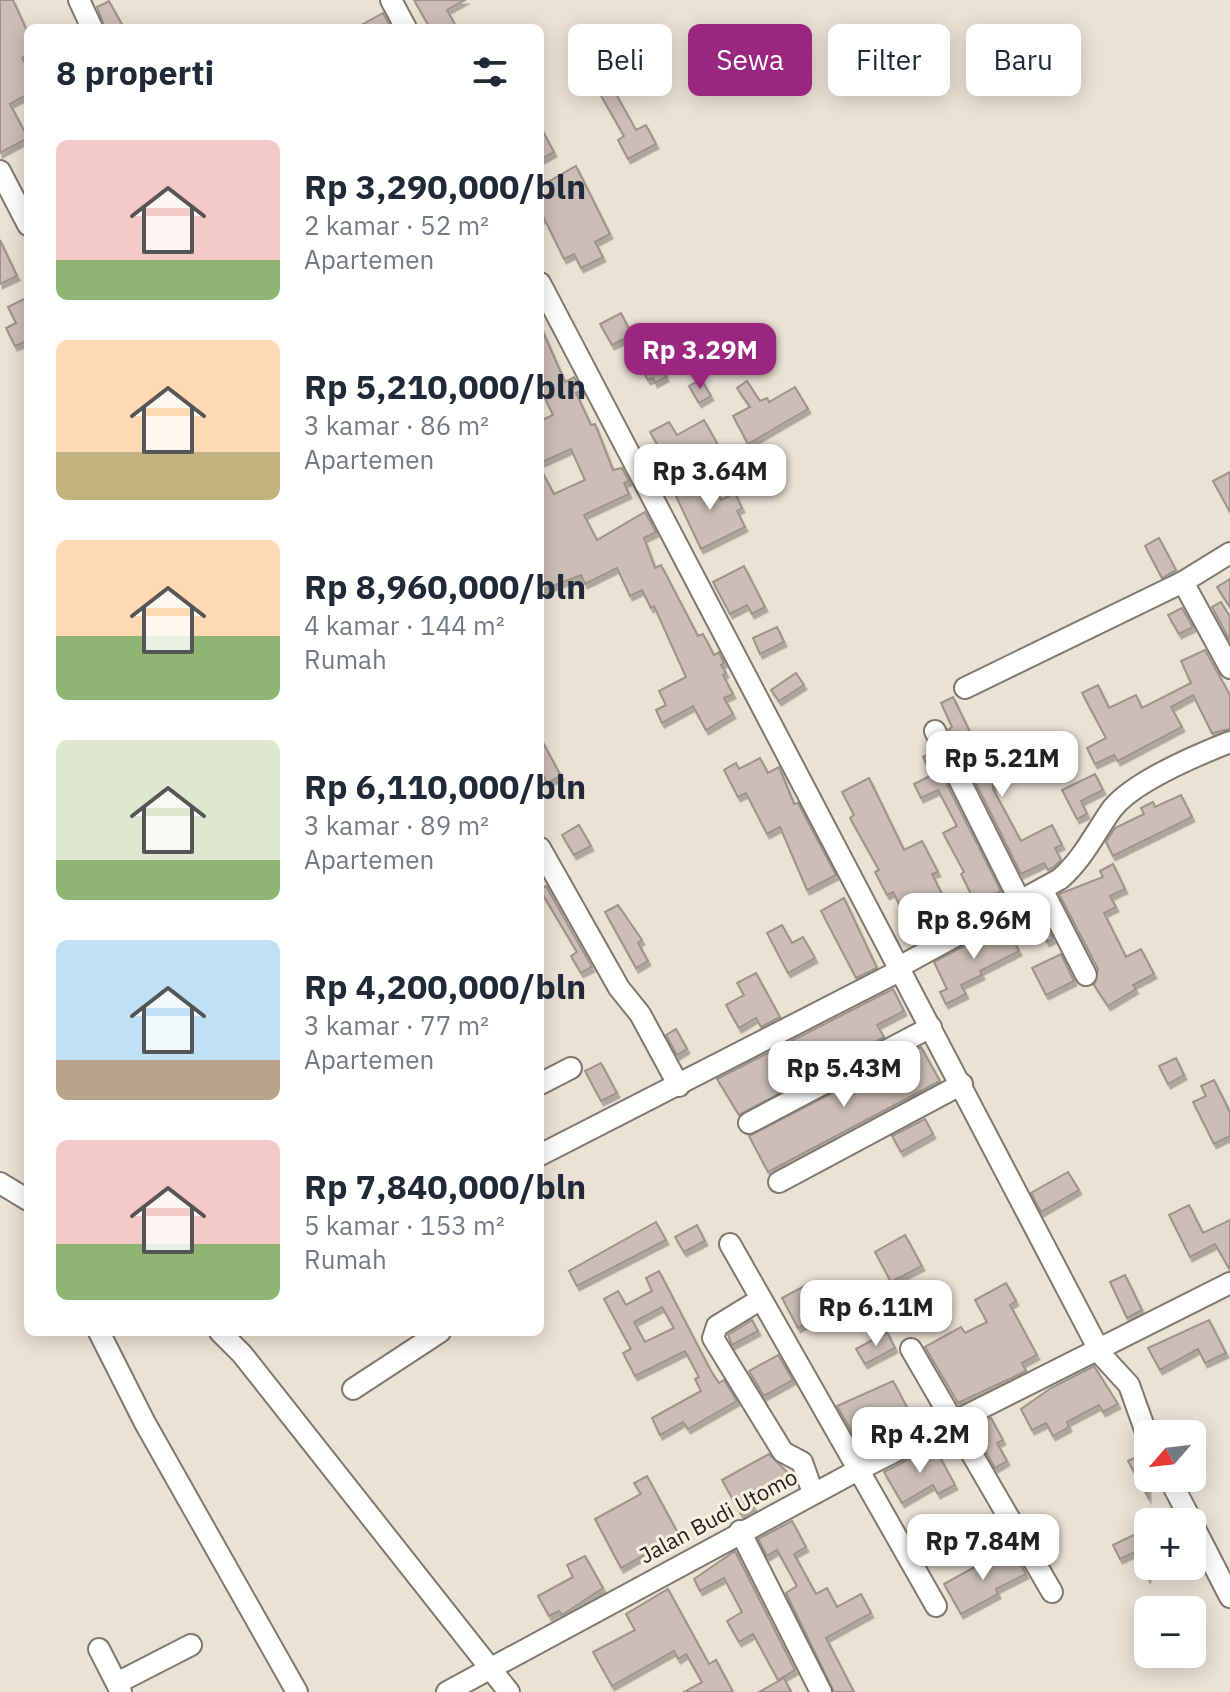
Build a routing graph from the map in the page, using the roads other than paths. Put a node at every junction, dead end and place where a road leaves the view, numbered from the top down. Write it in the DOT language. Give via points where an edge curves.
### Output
graph roads {
  1 [pos="79,0"];
  2 [pos="391,0"];
  3 [pos="90,24"];
  4 [pos="404,24"];
  5 [pos="0,171"];
  6 [pos="24,217"];
  7 [pos="544,291"];
  8 [pos="1230,553"];
  9 [pos="1183,582"];
  10 [pos="1230,668"];
  11 [pos="965,688"];
  12 [pos="935,731"];
  13 [pos="1230,742"];
  14 [pos="544,855"];
  15 [pos="1042,889"];
  16 [pos="1020,901"];
  17 [pos="900,968"];
  18 [pos="1086,975"];
  19 [pos="931,1027"];
  20 [pos="571,1068"];
  21 [pos="544,1082"];
  22 [pos="962,1084"];
  23 [pos="679,1086"];
  24 [pos="749,1123"];
  25 [pos="544,1153"];
  26 [pos="779,1182"];
  27 [pos="0,1183"];
  28 [pos="24,1198"];
  29 [pos="730,1244"];
  30 [pos="1230,1283"];
  31 [pos="761,1299"];
  32 [pos="101,1336"];
  33 [pos="224,1336"];
  34 [pos="434,1336"];
  35 [pos="911,1349"];
  36 [pos="1098,1350"];
  37 [pos="353,1389"];
  38 [pos="1142,1420"];
  39 [pos="954,1422"];
  40 [pos="858,1470"];
  41 [pos="813,1493"];
  42 [pos="740,1531"];
  43 [pos="1206,1550"];
  44 [pos="1052,1592"];
  45 [pos="1230,1597"];
  46 [pos="936,1606"];
  47 [pos="191,1645"];
  48 [pos="99,1649"];
  49 [pos="489,1669"];
  50 [pos="119,1688"];
  51 [pos="297,1692"];
  52 [pos="447,1692"];
  53 [pos="509,1692"];
  54 [pos="821,1692"];
  1 -- 3 [label="street"];
  2 -- 4 [label="street"];
  5 -- 6 [label="street"];
  7 -- 17 [label="street"];
  8 -- 9 [label="street"];
  9 -- 10 [label="street"];
  9 -- 11 [label="street"];
  12 -- 16 [label="street"];
  13 -- 15 [label="street" via="1132,790 1113,808 1074,867"];
  14 -- 23 [label="street"];
  15 -- 16 [label="street"];
  15 -- 18 [label="street"];
  16 -- 17 [label="street"];
  17 -- 19 [label="street"];
  17 -- 23 [label="street"];
  19 -- 22 [label="street"];
  19 -- 24 [label="street"];
  20 -- 21 [label="street"];
  22 -- 26 [label="street"];
  22 -- 36 [label="street"];
  23 -- 25 [label="street"];
  27 -- 28 [label="street"];
  29 -- 31 [label="street"];
  30 -- 36 [label="street, Jalan Budi Utomo"];
  31 -- 40 [label="street"];
  31 -- 41 [label="street" via="717,1326 713,1338 783,1452 801,1460"];
  32 -- 51 [label="street"];
  33 -- 49 [label="street"];
  34 -- 37 [label="street"];
  35 -- 39 [label="street"];
  36 -- 38 [label="street" via="1129,1385"];
  36 -- 39 [label="street, Jalan Budi Utomo"];
  39 -- 40 [label="street, Jalan Budi Utomo"];
  39 -- 44 [label="street"];
  40 -- 41 [label="street, Jalan Budi Utomo"];
  40 -- 46 [label="street"];
  41 -- 42 [label="street, Jalan Budi Utomo"];
  42 -- 49 [label="street, Jalan Budi Utomo"];
  42 -- 54 [label="street"];
  43 -- 45 [label="street"];
  47 -- 50 [label="street"];
  48 -- 50 [label="street"];
  49 -- 52 [label="street, Jalan Budi Utomo"];
  49 -- 53 [label="street"];
}
